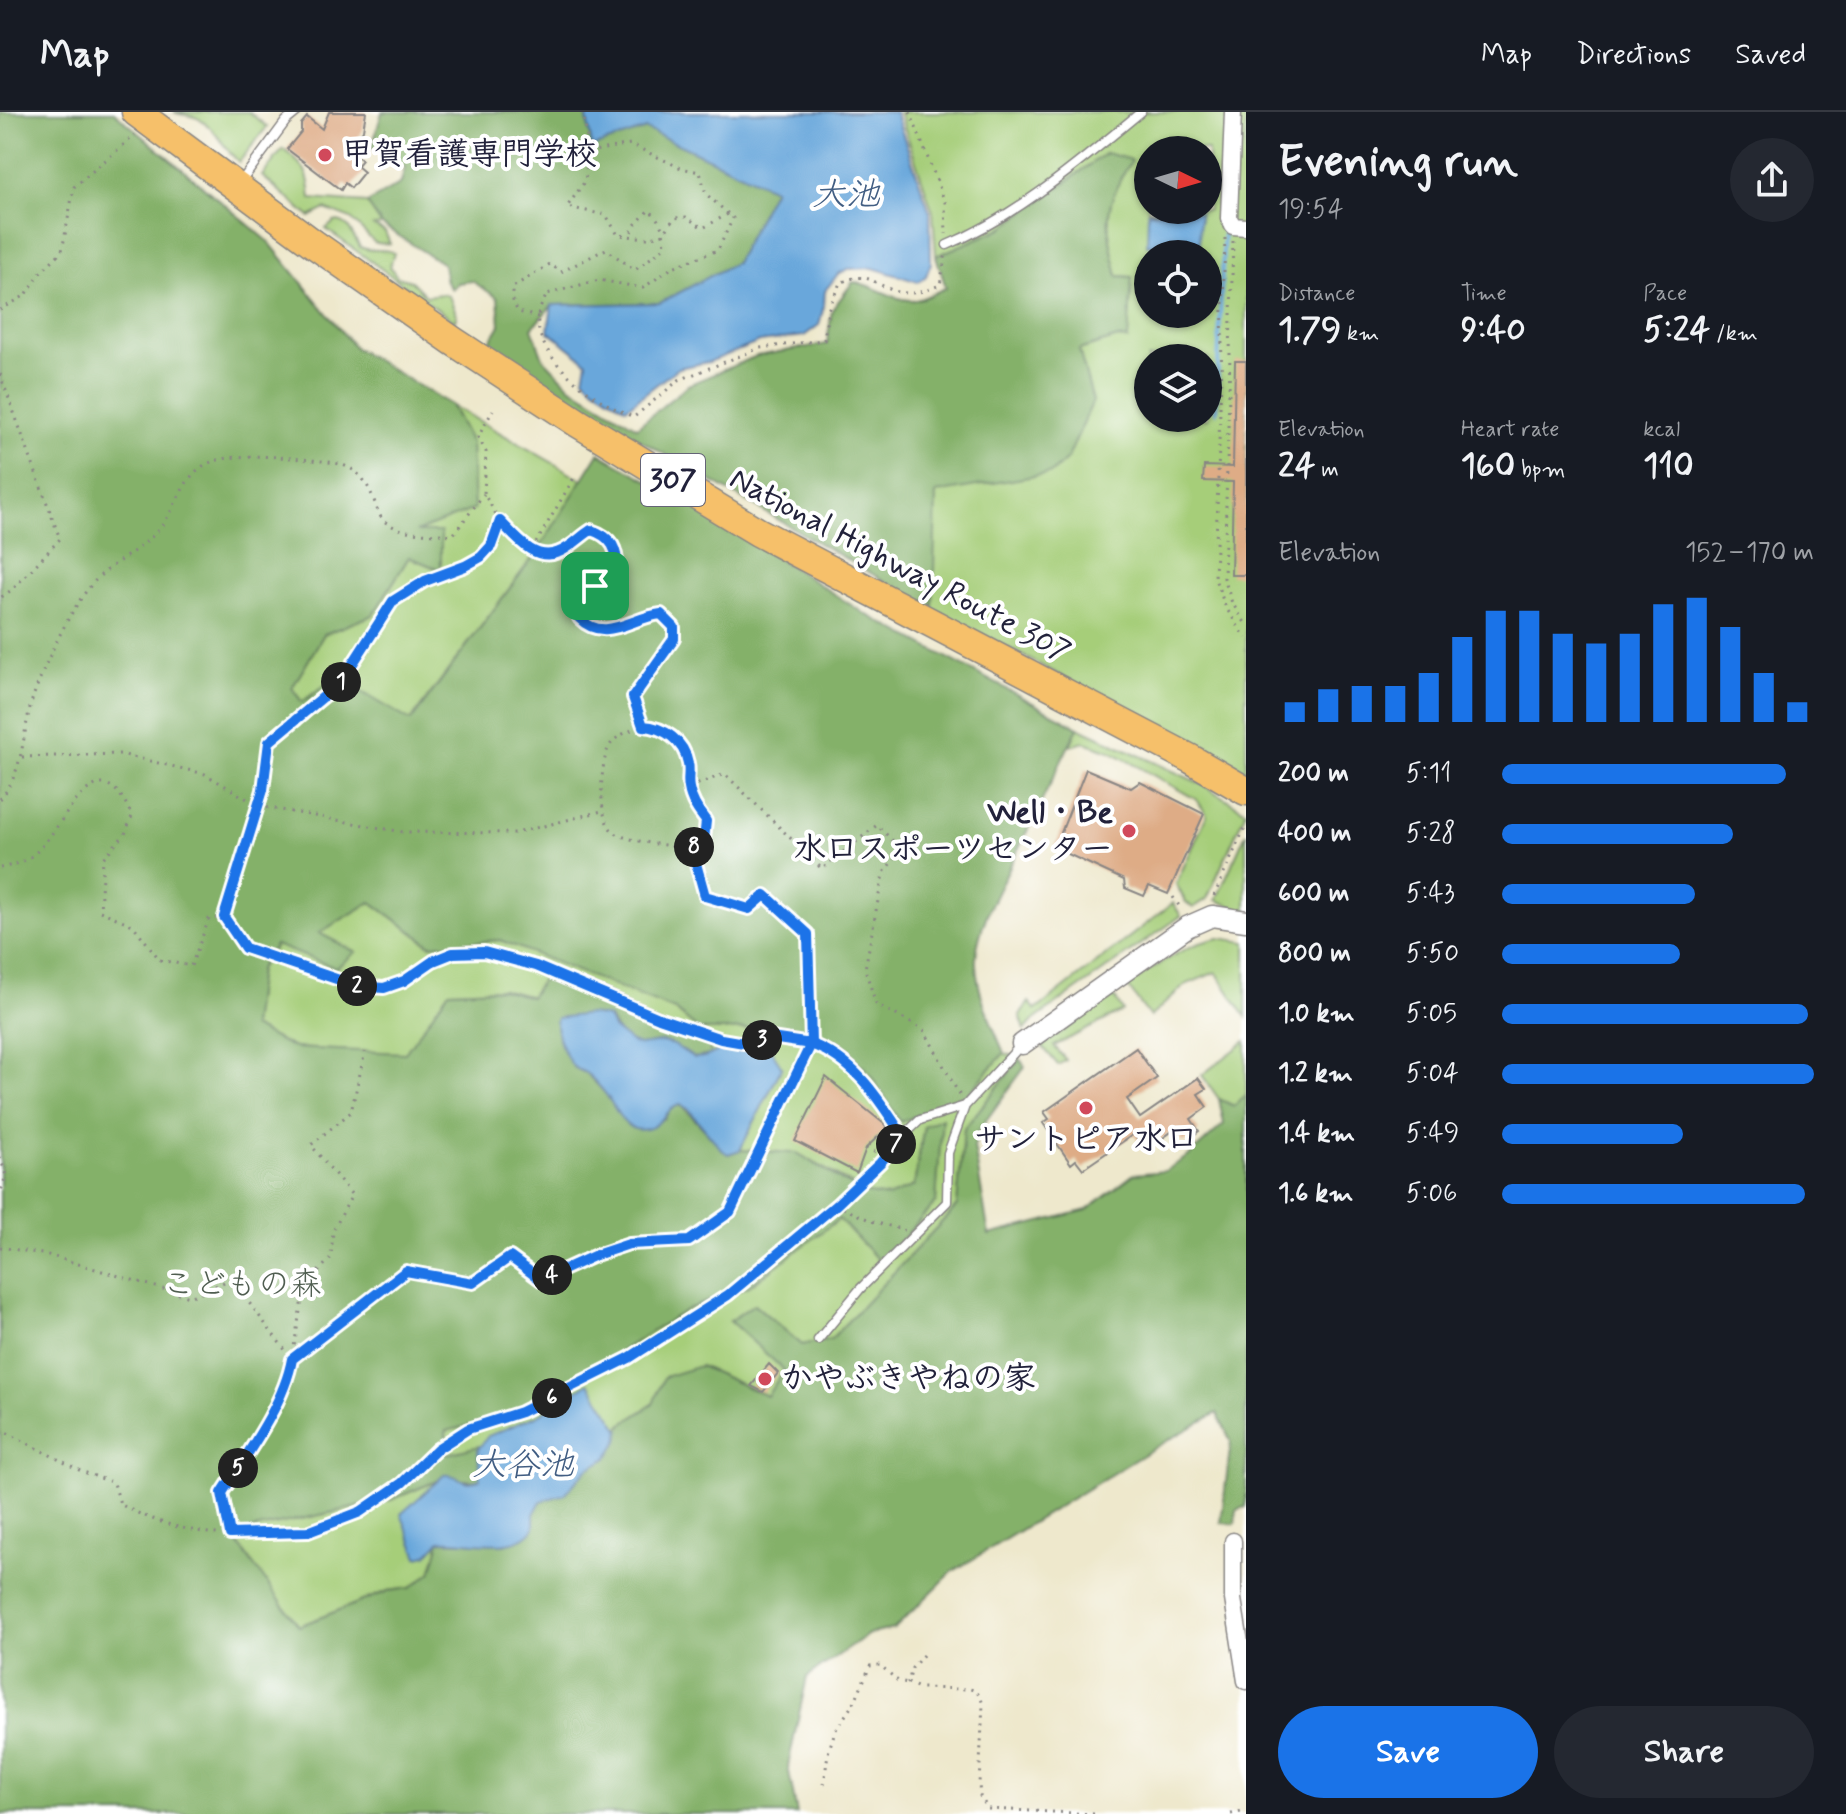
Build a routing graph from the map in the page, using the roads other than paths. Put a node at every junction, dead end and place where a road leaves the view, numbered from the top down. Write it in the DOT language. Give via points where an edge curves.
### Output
graph roads {
  1 [pos="278,112"];
  2 [pos="297,112"];
  3 [pos="1141,112"];
  4 [pos="1233,112"];
  5 [pos="143,118"];
  6 [pos="286,121"];
  7 [pos="238,187"];
  8 [pos="1240,226"];
  9 [pos="947,245"];
  10 [pos="1246,791"];
  11 [pos="1246,921"];
  12 [pos="404,981"];
  13 [pos="1022,1044"];
  14 [pos="965,1106"];
  15 [pos="818,1340"];
  16 [pos="1233,1541"];
  17 [pos="1246,1681"];
  1 -- 6 [label="lane"];
  2 -- 6 [label="lane"];
  3 -- 9 [label="lane" via="983,231"];
  4 -- 8 [label="street" via="1229,218"];
  5 -- 7 [label="highway, National Highway Route 307 / 307"];
  6 -- 7 [label="lane"];
  7 -- 10 [label="highway, National Highway Route 307 / 307" via="453,341 744,524"];
  11 -- 13 [label="street" via="1212,916 1187,927"];
  12 -- 14 [label="lane" via="453,953 484,952 536,966 721,1039 744,1043 771,1038 831,1051 867,1083 903,1136 920,1120"];
  13 -- 14 [label="lane"];
  14 -- 15 [label="lane" via="948,1153 947,1202 860,1289"];
  16 -- 17 [label="street" via="1233,1599"];
}
